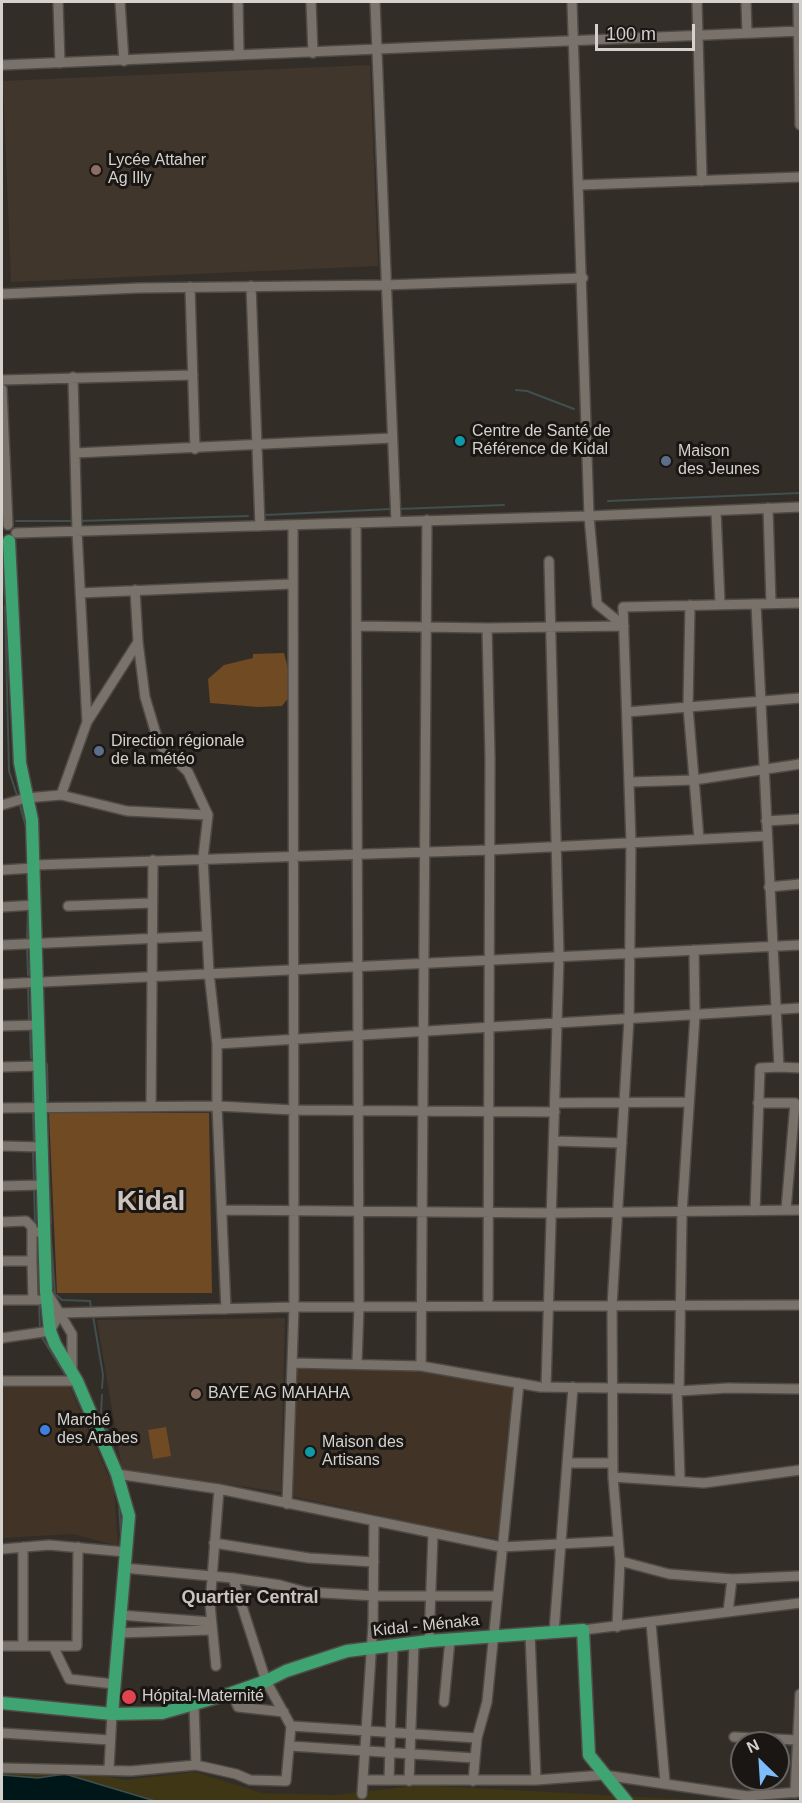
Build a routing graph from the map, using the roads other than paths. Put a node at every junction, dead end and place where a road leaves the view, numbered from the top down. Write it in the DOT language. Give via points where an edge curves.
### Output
graph roads {
  1 [pos="58,2"];
  2 [pos="120,2"];
  3 [pos="238,2"];
  4 [pos="311,2"];
  5 [pos="375,2"];
  6 [pos="572,2"];
  7 [pos="697,2"];
  8 [pos="746,2"];
  9 [pos="798,2"];
  10 [pos="799,31"];
  11 [pos="747,33"];
  12 [pos="698,36"];
  13 [pos="574,42"];
  14 [pos="377,51"];
  15 [pos="313,54"];
  16 [pos="239,55"];
  17 [pos="124,61"];
  18 [pos="60,63"];
  19 [pos="2,66"];
  20 [pos="801,125"];
  21 [pos="801,177"];
  22 [pos="702,181"];
  23 [pos="579,185"];
  24 [pos="583,278"];
  25 [pos="386,285"];
  26 [pos="251,286"];
  27 [pos="190,287"];
  28 [pos="2,294"];
  29 [pos="192,375"];
  30 [pos="73,377"];
  31 [pos="2,380"];
  32 [pos="2,389"];
  33 [pos="392,438"];
  34 [pos="257,446"];
  35 [pos="195,449"];
  36 [pos="75,453"];
  37 [pos="801,507"];
  38 [pos="768,508"];
  39 [pos="717,511"];
  40 [pos="589,516"];
  41 [pos="427,520"];
  42 [pos="396,521"];
  43 [pos="357,523"];
  44 [pos="293,525"];
  45 [pos="260,526"];
  46 [pos="5,527"];
  47 [pos="77,531"];
  48 [pos="9,537"];
  49 [pos="549,561"];
  50 [pos="292,584"];
  51 [pos="135,590"];
  52 [pos="80,592"];
  53 [pos="8,601"];
  54 [pos="720,603"];
  55 [pos="771,603"];
  56 [pos="801,603"];
  57 [pos="756,604"];
  58 [pos="690,605"];
  59 [pos="358,626"];
  60 [pos="624,626"];
  61 [pos="426,627"];
  62 [pos="553,627"];
  63 [pos="487,628"];
  64 [pos="138,642"];
  65 [pos="801,698"];
  66 [pos="761,700"];
  67 [pos="688,707"];
  68 [pos="627,712"];
  69 [pos="87,722"];
  70 [pos="801,764"];
  71 [pos="763,770"];
  72 [pos="694,780"];
  73 [pos="630,782"];
  74 [pos="61,795"];
  75 [pos="26,798"];
  76 [pos="2,805"];
  77 [pos="208,815"];
  78 [pos="801,819"];
  79 [pos="766,821"];
  80 [pos="766,836"];
  81 [pos="699,839"];
  82 [pos="631,842"];
  83 [pos="557,847"];
  84 [pos="425,850"];
  85 [pos="489,850"];
  86 [pos="358,852"];
  87 [pos="293,855"];
  88 [pos="203,858"];
  89 [pos="153,860"];
  90 [pos="34,867"];
  91 [pos="2,870"];
  92 [pos="801,884"];
  93 [pos="769,887"];
  94 [pos="152,903"];
  95 [pos="34,905"];
  96 [pos="68,906"];
  97 [pos="2,908"];
  98 [pos="207,936"];
  99 [pos="153,938"];
  100 [pos="35,944"];
  101 [pos="2,945"];
  102 [pos="772,945"];
  103 [pos="801,945"];
  104 [pos="694,950"];
  105 [pos="630,952"];
  106 [pos="559,956"];
  107 [pos="489,959"];
  108 [pos="424,963"];
  109 [pos="358,966"];
  110 [pos="294,969"];
  111 [pos="209,974"];
  112 [pos="152,977"];
  113 [pos="37,983"];
  114 [pos="2,984"];
  115 [pos="801,1008"];
  116 [pos="776,1010"];
  117 [pos="695,1016"];
  118 [pos="629,1020"];
  119 [pos="557,1023"];
  120 [pos="38,1025"];
  121 [pos="2,1026"];
  122 [pos="489,1027"];
  123 [pos="424,1031"];
  124 [pos="358,1035"];
  125 [pos="294,1039"];
  126 [pos="217,1044"];
  127 [pos="39,1066"];
  128 [pos="2,1067"];
  129 [pos="779,1067"];
  130 [pos="801,1068"];
  131 [pos="624,1101"];
  132 [pos="689,1102"];
  133 [pos="758,1103"];
  134 [pos="217,1106"];
  135 [pos="151,1107"];
  136 [pos="2,1108"];
  137 [pos="41,1108"];
  138 [pos="555,1108"];
  139 [pos="294,1110"];
  140 [pos="358,1110"];
  141 [pos="423,1111"];
  142 [pos="489,1112"];
  143 [pos="554,1141"];
  144 [pos="622,1143"];
  145 [pos="2,1146"];
  146 [pos="42,1147"];
  147 [pos="43,1185"];
  148 [pos="2,1186"];
  149 [pos="294,1209"];
  150 [pos="222,1210"];
  151 [pos="359,1210"];
  152 [pos="786,1210"];
  153 [pos="801,1210"];
  154 [pos="423,1211"];
  155 [pos="755,1211"];
  156 [pos="489,1212"];
  157 [pos="618,1212"];
  158 [pos="552,1213"];
  159 [pos="682,1213"];
  160 [pos="2,1222"];
  161 [pos="38,1232"];
  162 [pos="2,1261"];
  163 [pos="32,1261"];
  164 [pos="47,1295"];
  165 [pos="2,1300"];
  166 [pos="33,1300"];
  167 [pos="550,1305"];
  168 [pos="801,1305"];
  169 [pos="359,1306"];
  170 [pos="422,1306"];
  171 [pos="488,1306"];
  172 [pos="612,1306"];
  173 [pos="294,1307"];
  174 [pos="680,1307"];
  175 [pos="226,1309"];
  176 [pos="60,1313"];
  177 [pos="50,1330"];
  178 [pos="2,1338"];
  179 [pos="357,1362"];
  180 [pos="292,1363"];
  181 [pos="421,1366"];
  182 [pos="74,1375"];
  183 [pos="2,1381"];
  184 [pos="519,1383"];
  185 [pos="546,1387"];
  186 [pos="573,1387"];
  187 [pos="611,1387"];
  188 [pos="801,1389"];
  189 [pos="678,1390"];
  190 [pos="567,1462"];
  191 [pos="613,1463"];
  192 [pos="801,1470"];
  193 [pos="117,1474"];
  194 [pos="613,1477"];
  195 [pos="680,1480"];
  196 [pos="219,1489"];
  197 [pos="287,1504"];
  198 [pos="374,1522"];
  199 [pos="433,1534"];
  200 [pos="617,1541"];
  201 [pos="562,1543"];
  202 [pos="214,1544"];
  203 [pos="23,1547"];
  204 [pos="78,1547"];
  205 [pos="502,1547"];
  206 [pos="2,1549"];
  207 [pos="126,1552"];
  208 [pos="620,1561"];
  209 [pos="374,1562"];
  210 [pos="124,1568"];
  211 [pos="800,1577"];
  212 [pos="212,1578"];
  213 [pos="233,1578"];
  214 [pos="732,1579"];
  215 [pos="373,1595"];
  216 [pos="429,1595"];
  217 [pos="497,1596"];
  218 [pos="801,1603"];
  219 [pos="728,1612"];
  220 [pos="120,1615"];
  221 [pos="651,1623"];
  222 [pos="211,1626"];
  223 [pos="617,1627"];
  224 [pos="583,1630"];
  225 [pos="554,1632"];
  226 [pos="118,1633"];
  227 [pos="530,1634"];
  228 [pos="493,1636"];
  229 [pos="450,1640"];
  230 [pos="429,1641"];
  231 [pos="414,1643"];
  232 [pos="393,1645"];
  233 [pos="2,1646"];
  234 [pos="23,1646"];
  235 [pos="53,1646"];
  236 [pos="371,1648"];
  237 [pos="216,1666"];
  238 [pos="266,1681"];
  239 [pos="114,1684"];
  240 [pos="232,1693"];
  241 [pos="801,1694"];
  242 [pos="444,1702"];
  243 [pos="2,1703"];
  244 [pos="194,1705"];
  245 [pos="284,1712"];
  246 [pos="112,1714"];
  247 [pos="291,1726"];
  248 [pos="366,1731"];
  249 [pos="390,1732"];
  250 [pos="2,1733"];
  251 [pos="411,1734"];
  252 [pos="477,1738"];
  253 [pos="110,1740"];
  254 [pos="790,1740"];
  255 [pos="797,1740"];
  256 [pos="290,1746"];
  257 [pos="364,1750"];
  258 [pos="390,1752"];
  259 [pos="410,1753"];
  260 [pos="476,1758"];
  261 [pos="196,1765"];
  262 [pos="2,1768"];
  263 [pos="109,1768"];
  264 [pos="604,1775"];
  265 [pos="363,1780"];
  266 [pos="389,1780"];
  267 [pos="536,1780"];
  268 [pos="410,1781"];
  269 [pos="473,1781"];
  270 [pos="664,1782"];
  271 [pos="798,1793"];
  272 [pos="362,1794"];
  273 [pos="627,1802"];
  1 -- 18 [label="street"];
  2 -- 17 [label="street"];
  3 -- 16 [label="street"];
  4 -- 15 [label="street"];
  5 -- 14 [label="street"];
  6 -- 13 [label="street"];
  7 -- 12 [label="street"];
  8 -- 11 [label="street"];
  9 -- 10 [label="street"];
  10 -- 11 [label="street"];
  10 -- 20 [label="street"];
  11 -- 12 [label="street"];
  12 -- 13 [label="street"];
  12 -- 22 [label="street"];
  13 -- 14 [label="street"];
  13 -- 23 [label="street"];
  14 -- 15 [label="street"];
  14 -- 25 [label="street"];
  15 -- 16 [label="street"];
  16 -- 17 [label="street"];
  17 -- 18 [label="street"];
  18 -- 19 [label="street"];
  21 -- 22 [label="street"];
  22 -- 23 [label="street"];
  23 -- 24 [label="street"];
  24 -- 25 [label="street"];
  24 -- 40 [label="street"];
  25 -- 26 [label="street"];
  25 -- 33 [label="street"];
  26 -- 27 [label="street"];
  26 -- 34 [label="street"];
  27 -- 28 [label="street"];
  27 -- 29 [label="street"];
  29 -- 30 [label="street"];
  29 -- 35 [label="street"];
  30 -- 31 [label="street"];
  30 -- 36 [label="street"];
  32 -- 46 [label="street"];
  33 -- 34 [label="street"];
  33 -- 42 [label="street"];
  34 -- 35 [label="street"];
  34 -- 45 [label="street"];
  35 -- 36 [label="street"];
  36 -- 47 [label="street"];
  37 -- 38 [label="street"];
  38 -- 39 [label="street"];
  38 -- 55 [label="street"];
  39 -- 40 [label="street"];
  39 -- 54 [label="street"];
  40 -- 41 [label="street"];
  40 -- 60 [label="street" via="597,604"];
  41 -- 42 [label="street"];
  41 -- 61 [label="street"];
  42 -- 43 [label="street"];
  43 -- 44 [label="street"];
  43 -- 59 [label="street"];
  44 -- 45 [label="street"];
  44 -- 50 [label="street"];
  45 -- 47 [label="street"];
  46 -- 48 [label="street" via="14,527"];
  47 -- 48 [label="street"];
  47 -- 52 [label="street"];
  48 -- 53 [label="main road"];
  49 -- 62 [label="street"];
  50 -- 51 [label="street"];
  50 -- 87 [label="street"];
  51 -- 52 [label="street"];
  51 -- 64 [label="street"];
  52 -- 69 [label="street"];
  53 -- 75 [label="main road"];
  54 -- 57 [label="street"];
  54 -- 58 [label="street"];
  55 -- 56 [label="street"];
  55 -- 57 [label="street"];
  57 -- 66 [label="street"];
  58 -- 60 [label="street" via="623,607"];
  58 -- 67 [label="street"];
  59 -- 61 [label="street"];
  59 -- 86 [label="street"];
  60 -- 62 [label="street"];
  60 -- 68 [label="street"];
  61 -- 63 [label="street"];
  61 -- 84 [label="street"];
  62 -- 63 [label="street"];
  62 -- 83 [label="street"];
  63 -- 85 [label="street"];
  64 -- 69 [label="street"];
  64 -- 77 [label="street" via="145,697 159,744 188,772"];
  65 -- 66 [label="street"];
  66 -- 67 [label="street"];
  66 -- 71 [label="street"];
  67 -- 68 [label="street"];
  67 -- 72 [label="street"];
  68 -- 73 [label="street"];
  69 -- 74 [label="street"];
  70 -- 71 [label="street"];
  71 -- 72 [label="street"];
  71 -- 79 [label="street"];
  72 -- 73 [label="street"];
  72 -- 81 [label="street"];
  73 -- 82 [label="street"];
  74 -- 75 [label="street"];
  74 -- 77 [label="street" via="127,811"];
  75 -- 76 [label="street"];
  75 -- 90 [label="main road" via="32,820"];
  77 -- 88 [label="street"];
  78 -- 79 [label="street"];
  79 -- 80 [label="street"];
  80 -- 81 [label="street"];
  80 -- 93 [label="street"];
  81 -- 82 [label="street"];
  82 -- 83 [label="street"];
  82 -- 105 [label="street"];
  83 -- 85 [label="street"];
  83 -- 106 [label="street"];
  84 -- 85 [label="street"];
  84 -- 86 [label="street"];
  84 -- 108 [label="street"];
  85 -- 107 [label="street"];
  86 -- 87 [label="street"];
  86 -- 109 [label="street"];
  87 -- 88 [label="street"];
  87 -- 110 [label="street"];
  88 -- 89 [label="street"];
  88 -- 98 [label="street"];
  89 -- 90 [label="street"];
  89 -- 94 [label="street"];
  90 -- 91 [label="street"];
  90 -- 95 [label="main road"];
  92 -- 93 [label="street"];
  93 -- 102 [label="street"];
  94 -- 96 [label="street"];
  94 -- 99 [label="street"];
  95 -- 97 [label="street"];
  95 -- 100 [label="main road"];
  98 -- 99 [label="street"];
  98 -- 111 [label="street"];
  99 -- 100 [label="street"];
  99 -- 112 [label="street"];
  100 -- 101 [label="street"];
  100 -- 113 [label="main road"];
  102 -- 103 [label="street"];
  102 -- 104 [label="street"];
  102 -- 116 [label="street"];
  104 -- 105 [label="street"];
  104 -- 117 [label="street"];
  105 -- 106 [label="street"];
  105 -- 118 [label="street"];
  106 -- 107 [label="street"];
  106 -- 119 [label="street"];
  107 -- 108 [label="street"];
  107 -- 122 [label="street"];
  108 -- 109 [label="street"];
  108 -- 123 [label="street"];
  109 -- 110 [label="street"];
  109 -- 124 [label="street"];
  110 -- 111 [label="street"];
  110 -- 125 [label="street"];
  111 -- 112 [label="street"];
  111 -- 126 [label="street"];
  112 -- 113 [label="street"];
  112 -- 135 [label="street"];
  113 -- 114 [label="street"];
  113 -- 120 [label="main road"];
  115 -- 116 [label="street"];
  116 -- 117 [label="street"];
  116 -- 129 [label="street"];
  117 -- 118 [label="street"];
  117 -- 132 [label="street"];
  118 -- 119 [label="street"];
  118 -- 131 [label="street"];
  119 -- 122 [label="street"];
  119 -- 138 [label="street"];
  120 -- 121 [label="street"];
  120 -- 127 [label="main road"];
  122 -- 123 [label="street"];
  122 -- 142 [label="street"];
  123 -- 124 [label="street"];
  123 -- 141 [label="street"];
  124 -- 125 [label="street"];
  124 -- 140 [label="street"];
  125 -- 126 [label="street"];
  125 -- 139 [label="street"];
  126 -- 134 [label="street"];
  127 -- 128 [label="street"];
  127 -- 137 [label="main road"];
  129 -- 130 [label="street"];
  129 -- 133 [label="street" via="760,1068"];
  131 -- 132 [label="street"];
  131 -- 138 [label="street"];
  131 -- 144 [label="street"];
  132 -- 159 [label="street"];
  133 -- 152 [label="street" via="795,1103"];
  133 -- 155 [label="street"];
  134 -- 135 [label="street"];
  134 -- 139 [label="street"];
  134 -- 150 [label="street"];
  135 -- 137 [label="street"];
  136 -- 137 [label="street"];
  137 -- 146 [label="main road"];
  138 -- 142 [label="street"];
  138 -- 143 [label="street"];
  139 -- 140 [label="street"];
  139 -- 149 [label="street"];
  140 -- 141 [label="street"];
  140 -- 151 [label="street"];
  141 -- 142 [label="street"];
  141 -- 154 [label="street"];
  142 -- 156 [label="street"];
  143 -- 144 [label="street"];
  143 -- 158 [label="street"];
  144 -- 157 [label="street"];
  145 -- 146 [label="street"];
  146 -- 147 [label="main road"];
  147 -- 148 [label="street"];
  147 -- 161 [label="main road"];
  149 -- 150 [label="street"];
  149 -- 151 [label="street"];
  149 -- 173 [label="street"];
  150 -- 175 [label="street"];
  151 -- 154 [label="street"];
  151 -- 169 [label="street"];
  152 -- 153 [label="street"];
  152 -- 155 [label="street"];
  154 -- 156 [label="street"];
  154 -- 170 [label="street"];
  155 -- 159 [label="street"];
  156 -- 158 [label="street"];
  156 -- 171 [label="street"];
  157 -- 158 [label="street"];
  157 -- 159 [label="street"];
  157 -- 172 [label="street"];
  158 -- 167 [label="street"];
  159 -- 174 [label="street"];
  160 -- 161 [label="street" via="26,1221"];
  161 -- 163 [label="street"];
  161 -- 164 [label="main road"];
  162 -- 163 [label="street"];
  163 -- 166 [label="street"];
  164 -- 166 [label="street"];
  164 -- 176 [label="street"];
  164 -- 177 [label="main road"];
  165 -- 166 [label="street"];
  167 -- 171 [label="street"];
  167 -- 172 [label="street"];
  167 -- 185 [label="street"];
  168 -- 174 [label="street"];
  169 -- 170 [label="street"];
  169 -- 173 [label="street"];
  169 -- 179 [label="street"];
  170 -- 171 [label="street"];
  170 -- 181 [label="street"];
  172 -- 174 [label="street"];
  172 -- 187 [label="street"];
  173 -- 175 [label="street"];
  173 -- 180 [label="street"];
  174 -- 189 [label="street"];
  175 -- 176 [label="street"];
  176 -- 177 [label="street"];
  176 -- 182 [label="street" via="72,1334"];
  177 -- 178 [label="street"];
  177 -- 182 [label="main road"];
  179 -- 180 [label="street"];
  179 -- 181 [label="street"];
  180 -- 197 [label="street"];
  181 -- 184 [label="street"];
  182 -- 183 [label="street"];
  182 -- 193 [label="main road"];
  184 -- 185 [label="street"];
  184 -- 205 [label="street"];
  185 -- 186 [label="street"];
  186 -- 187 [label="street"];
  186 -- 190 [label="street"];
  187 -- 189 [label="street"];
  187 -- 191 [label="street"];
  188 -- 189 [label="street"];
  189 -- 195 [label="street"];
  190 -- 191 [label="street"];
  190 -- 201 [label="street"];
  191 -- 194 [label="street"];
  192 -- 195 [label="street" via="704,1483"];
  193 -- 196 [label="street"];
  193 -- 207 [label="main road" via="129,1516"];
  194 -- 195 [label="street"];
  194 -- 200 [label="street"];
  196 -- 197 [label="street"];
  196 -- 202 [label="street"];
  197 -- 198 [label="street"];
  198 -- 199 [label="street"];
  198 -- 209 [label="street"];
  199 -- 205 [label="street"];
  199 -- 216 [label="street"];
  200 -- 201 [label="street"];
  200 -- 208 [label="street"];
  201 -- 205 [label="street"];
  201 -- 225 [label="street"];
  202 -- 209 [label="street" via="309,1558"];
  202 -- 212 [label="street"];
  203 -- 204 [label="street"];
  203 -- 206 [label="street"];
  203 -- 234 [label="street"];
  204 -- 207 [label="street"];
  204 -- 235 [label="street" via="77,1646"];
  205 -- 217 [label="street"];
  207 -- 210 [label="main road"];
  208 -- 214 [label="street" via="669,1574"];
  208 -- 223 [label="street"];
  209 -- 215 [label="street"];
  210 -- 212 [label="street"];
  210 -- 220 [label="main road"];
  211 -- 214 [label="street"];
  212 -- 213 [label="street"];
  212 -- 222 [label="street"];
  213 -- 215 [label="street" via="306,1592"];
  213 -- 238 [label="street"];
  214 -- 219 [label="street"];
  215 -- 216 [label="street"];
  215 -- 236 [label="street"];
  216 -- 217 [label="street"];
  216 -- 230 [label="street"];
  217 -- 228 [label="street"];
  218 -- 219 [label="street"];
  219 -- 221 [label="street"];
  220 -- 222 [label="street"];
  220 -- 226 [label="main road"];
  221 -- 223 [label="street"];
  221 -- 270 [label="street"];
  222 -- 226 [label="street"];
  222 -- 237 [label="street"];
  223 -- 224 [label="street"];
  224 -- 225 [label="main road, Kidal - Ménaka"];
  224 -- 264 [label="main road" via="589,1755"];
  225 -- 227 [label="main road, Kidal - Ménaka"];
  226 -- 239 [label="main road"];
  227 -- 228 [label="main road, Kidal - Ménaka"];
  227 -- 267 [label="street"];
  228 -- 229 [label="main road, Kidal - Ménaka"];
  228 -- 252 [label="street" via="487,1702"];
  229 -- 230 [label="main road, Kidal - Ménaka"];
  229 -- 242 [label="street"];
  230 -- 231 [label="main road, Kidal - Ménaka"];
  231 -- 232 [label="main road, Kidal - Ménaka"];
  231 -- 251 [label="street"];
  232 -- 236 [label="main road, Kidal - Ménaka"];
  232 -- 249 [label="street"];
  233 -- 234 [label="street"];
  234 -- 235 [label="street"];
  235 -- 239 [label="street" via="69,1679"];
  236 -- 238 [label="main road, Kidal - Ménaka" via="347,1651"];
  236 -- 248 [label="street"];
  238 -- 240 [label="main road, Kidal - Ménaka"];
  238 -- 245 [label="street"];
  239 -- 246 [label="main road"];
  240 -- 244 [label="main road, Kidal - Ménaka"];
  240 -- 245 [label="street" via="238,1707"];
  241 -- 255 [label="street"];
  243 -- 246 [label="main road, Kidal - Ménaka"];
  244 -- 246 [label="main road, Kidal - Ménaka" via="162,1713"];
  244 -- 261 [label="street"];
  245 -- 247 [label="street"];
  246 -- 253 [label="street"];
  247 -- 248 [label="street"];
  247 -- 256 [label="street"];
  248 -- 249 [label="street"];
  248 -- 257 [label="street"];
  249 -- 251 [label="street"];
  249 -- 258 [label="street"];
  250 -- 253 [label="street"];
  251 -- 252 [label="street"];
  251 -- 259 [label="street"];
  252 -- 260 [label="street"];
  253 -- 263 [label="street"];
  254 -- 255 [label="street"];
  255 -- 271 [label="street"];
  256 -- 257 [label="street"];
  256 -- 261 [label="street" via="286,1781 250,1780"];
  257 -- 258 [label="street"];
  257 -- 265 [label="street"];
  258 -- 259 [label="street"];
  258 -- 266 [label="street"];
  259 -- 260 [label="street"];
  259 -- 268 [label="street"];
  260 -- 269 [label="street"];
  261 -- 263 [label="street" via="159,1770"];
  262 -- 263 [label="street"];
  264 -- 267 [label="street"];
  264 -- 270 [label="street"];
  264 -- 273 [label="main road"];
  265 -- 266 [label="street"];
  265 -- 272 [label="street"];
  266 -- 268 [label="street"];
  267 -- 269 [label="street"];
  268 -- 269 [label="street"];
  270 -- 271 [label="street" via="747,1796"];
}
